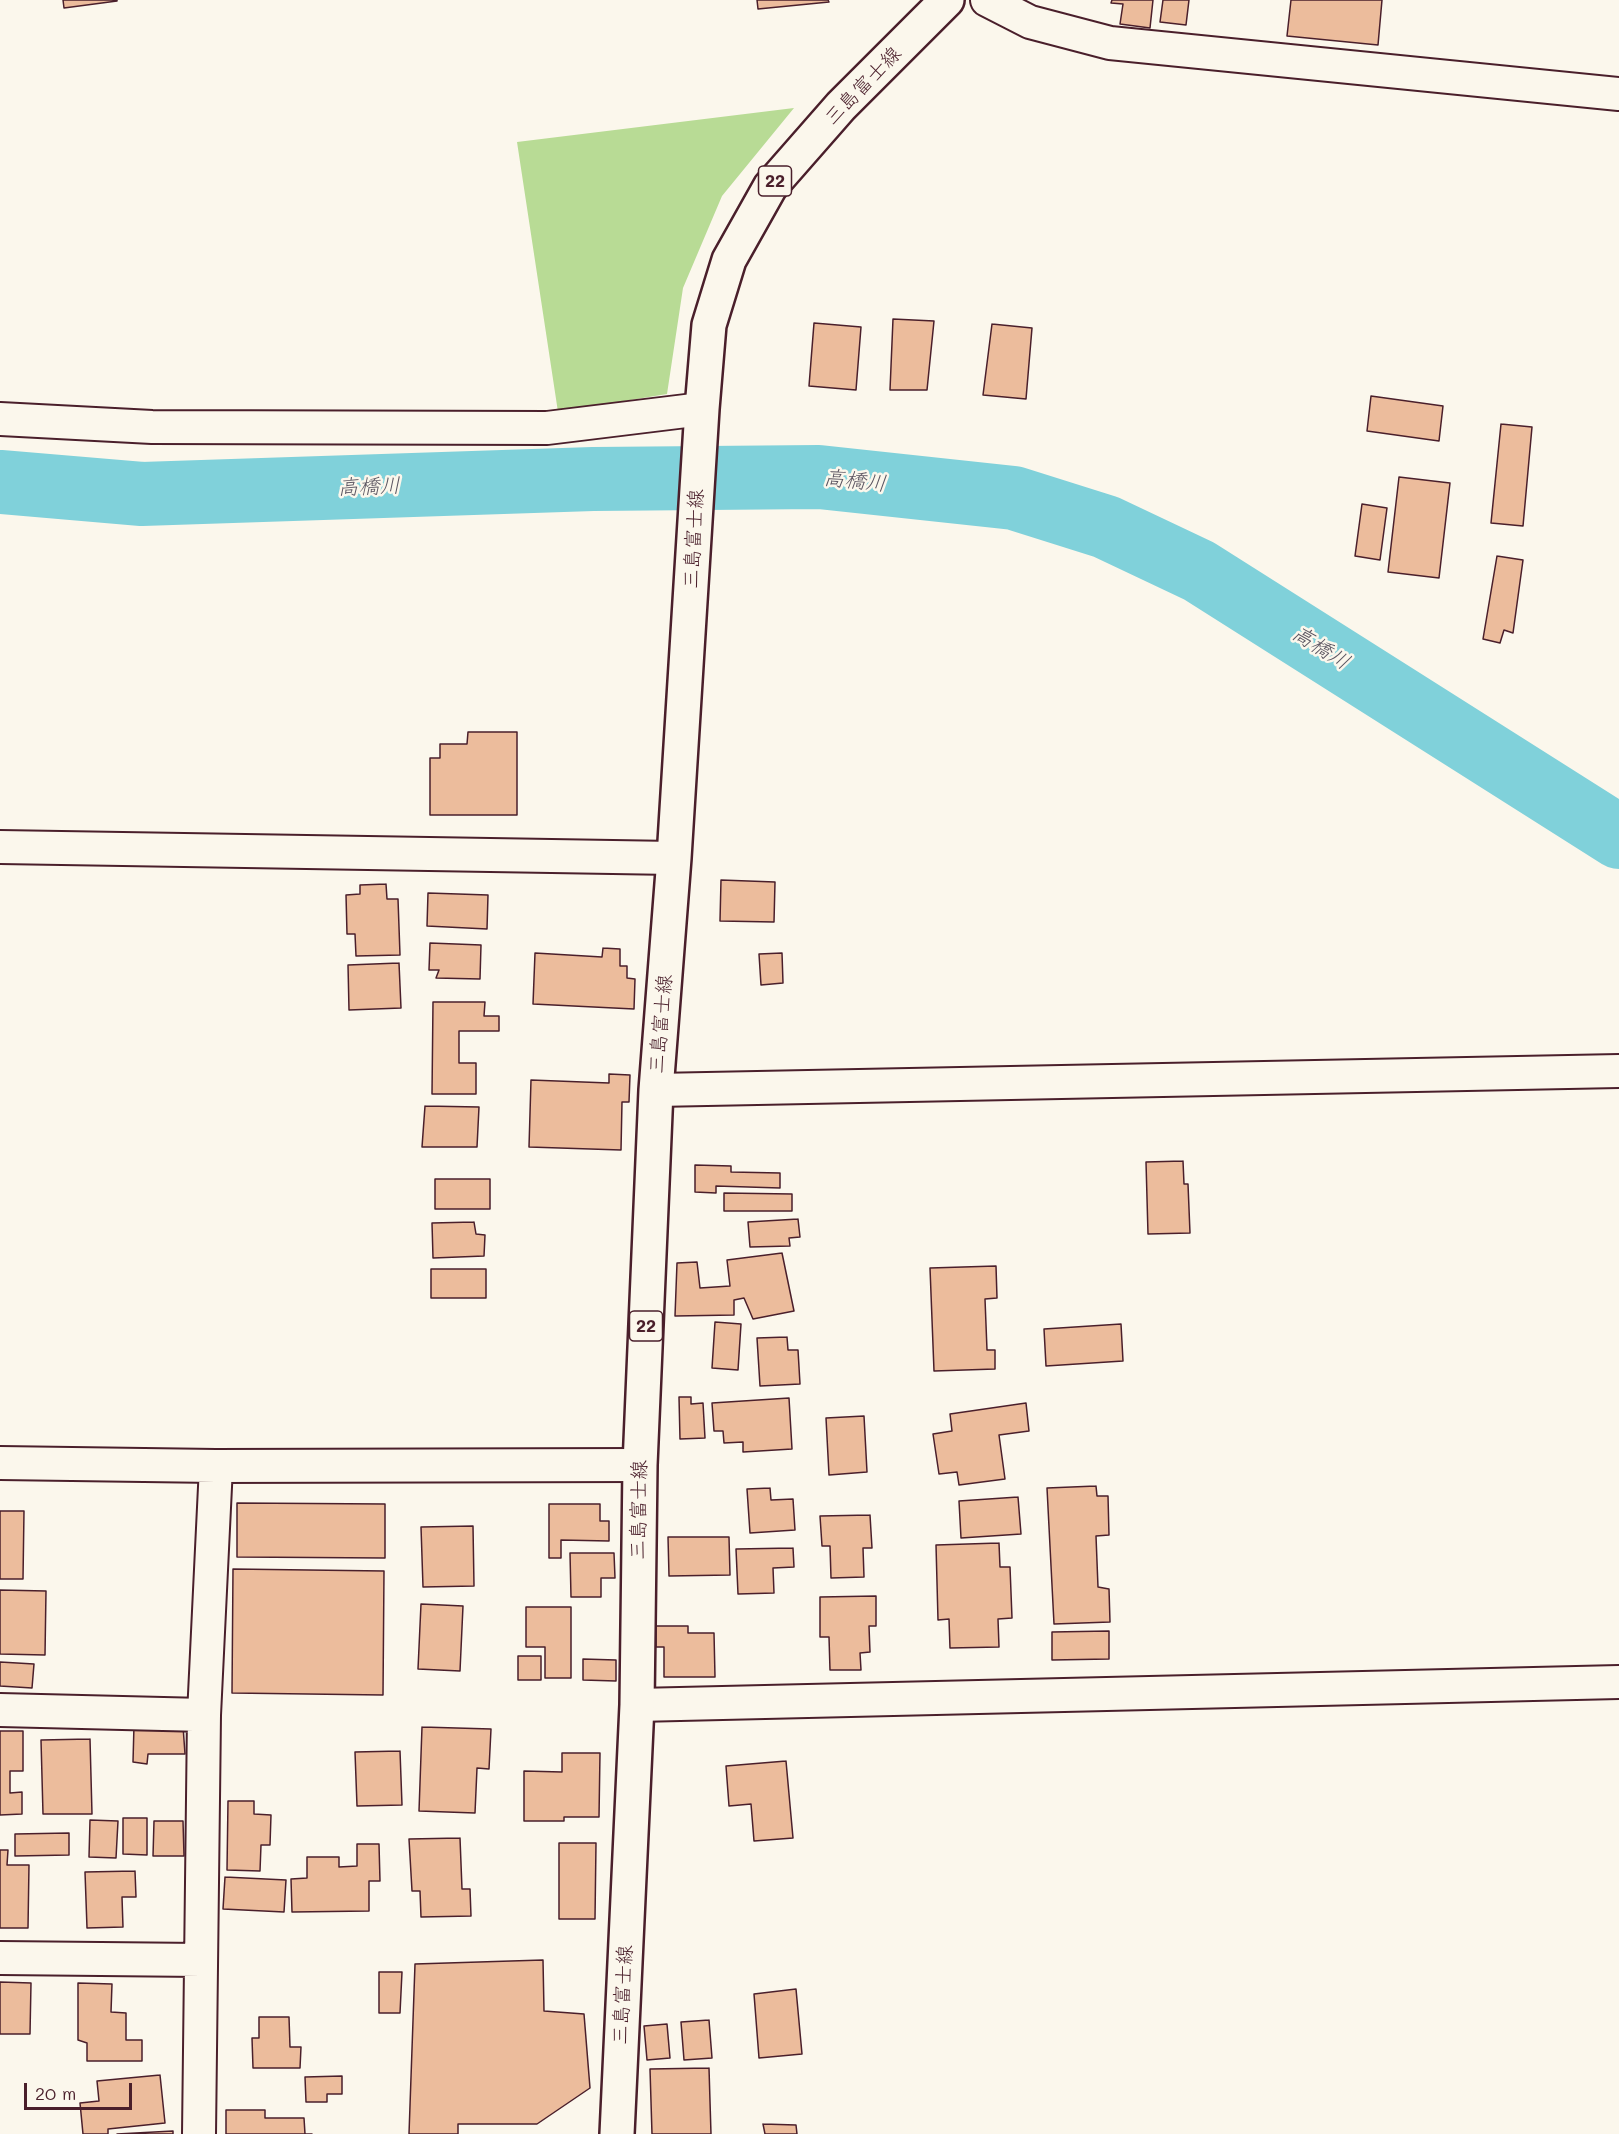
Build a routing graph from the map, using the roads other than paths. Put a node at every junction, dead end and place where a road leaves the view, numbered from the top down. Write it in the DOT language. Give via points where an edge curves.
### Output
graph roads {
  1 [pos="948,0"];
  2 [pos="987,0"];
  3 [pos="1619,94"];
  4 [pos="702,412"];
  5 [pos="0,419"];
  6 [pos="0,847"];
  7 [pos="674,858"];
  8 [pos="1619,1071"];
  9 [pos="656,1090"];
  10 [pos="0,1462"];
  11 [pos="640,1465"];
  12 [pos="216,1466"];
  13 [pos="1619,1682"];
  14 [pos="637,1704"];
  15 [pos="0,1710"];
  16 [pos="204,1715"];
  17 [pos="0,1958"];
  18 [pos="201,1960"];
  19 [pos="199,2134"];
  20 [pos="617,2134"];
  1 -- 4 [label="main road, 三島富士線 / 22" via="841,106 770,187 729,260 709,325"];
  2 -- 3 [label="street" via="1030,22 1110,43"];
  4 -- 5 [label="street" via="547,428 152,427"];
  4 -- 7 [label="main road, 三島富士線 / 22"];
  6 -- 7 [label="street"];
  7 -- 9 [label="main road, 三島富士線 / 22"];
  8 -- 9 [label="street"];
  9 -- 11 [label="main road, 三島富士線 / 22"];
  10 -- 12 [label="street"];
  11 -- 12 [label="street"];
  11 -- 14 [label="main road, 三島富士線 / 22"];
  12 -- 16 [label="street"];
  13 -- 14 [label="street"];
  14 -- 20 [label="main road, 三島富士線 / 22"];
  15 -- 16 [label="street"];
  16 -- 18 [label="street"];
  17 -- 18 [label="street"];
  18 -- 19 [label="street"];
}
